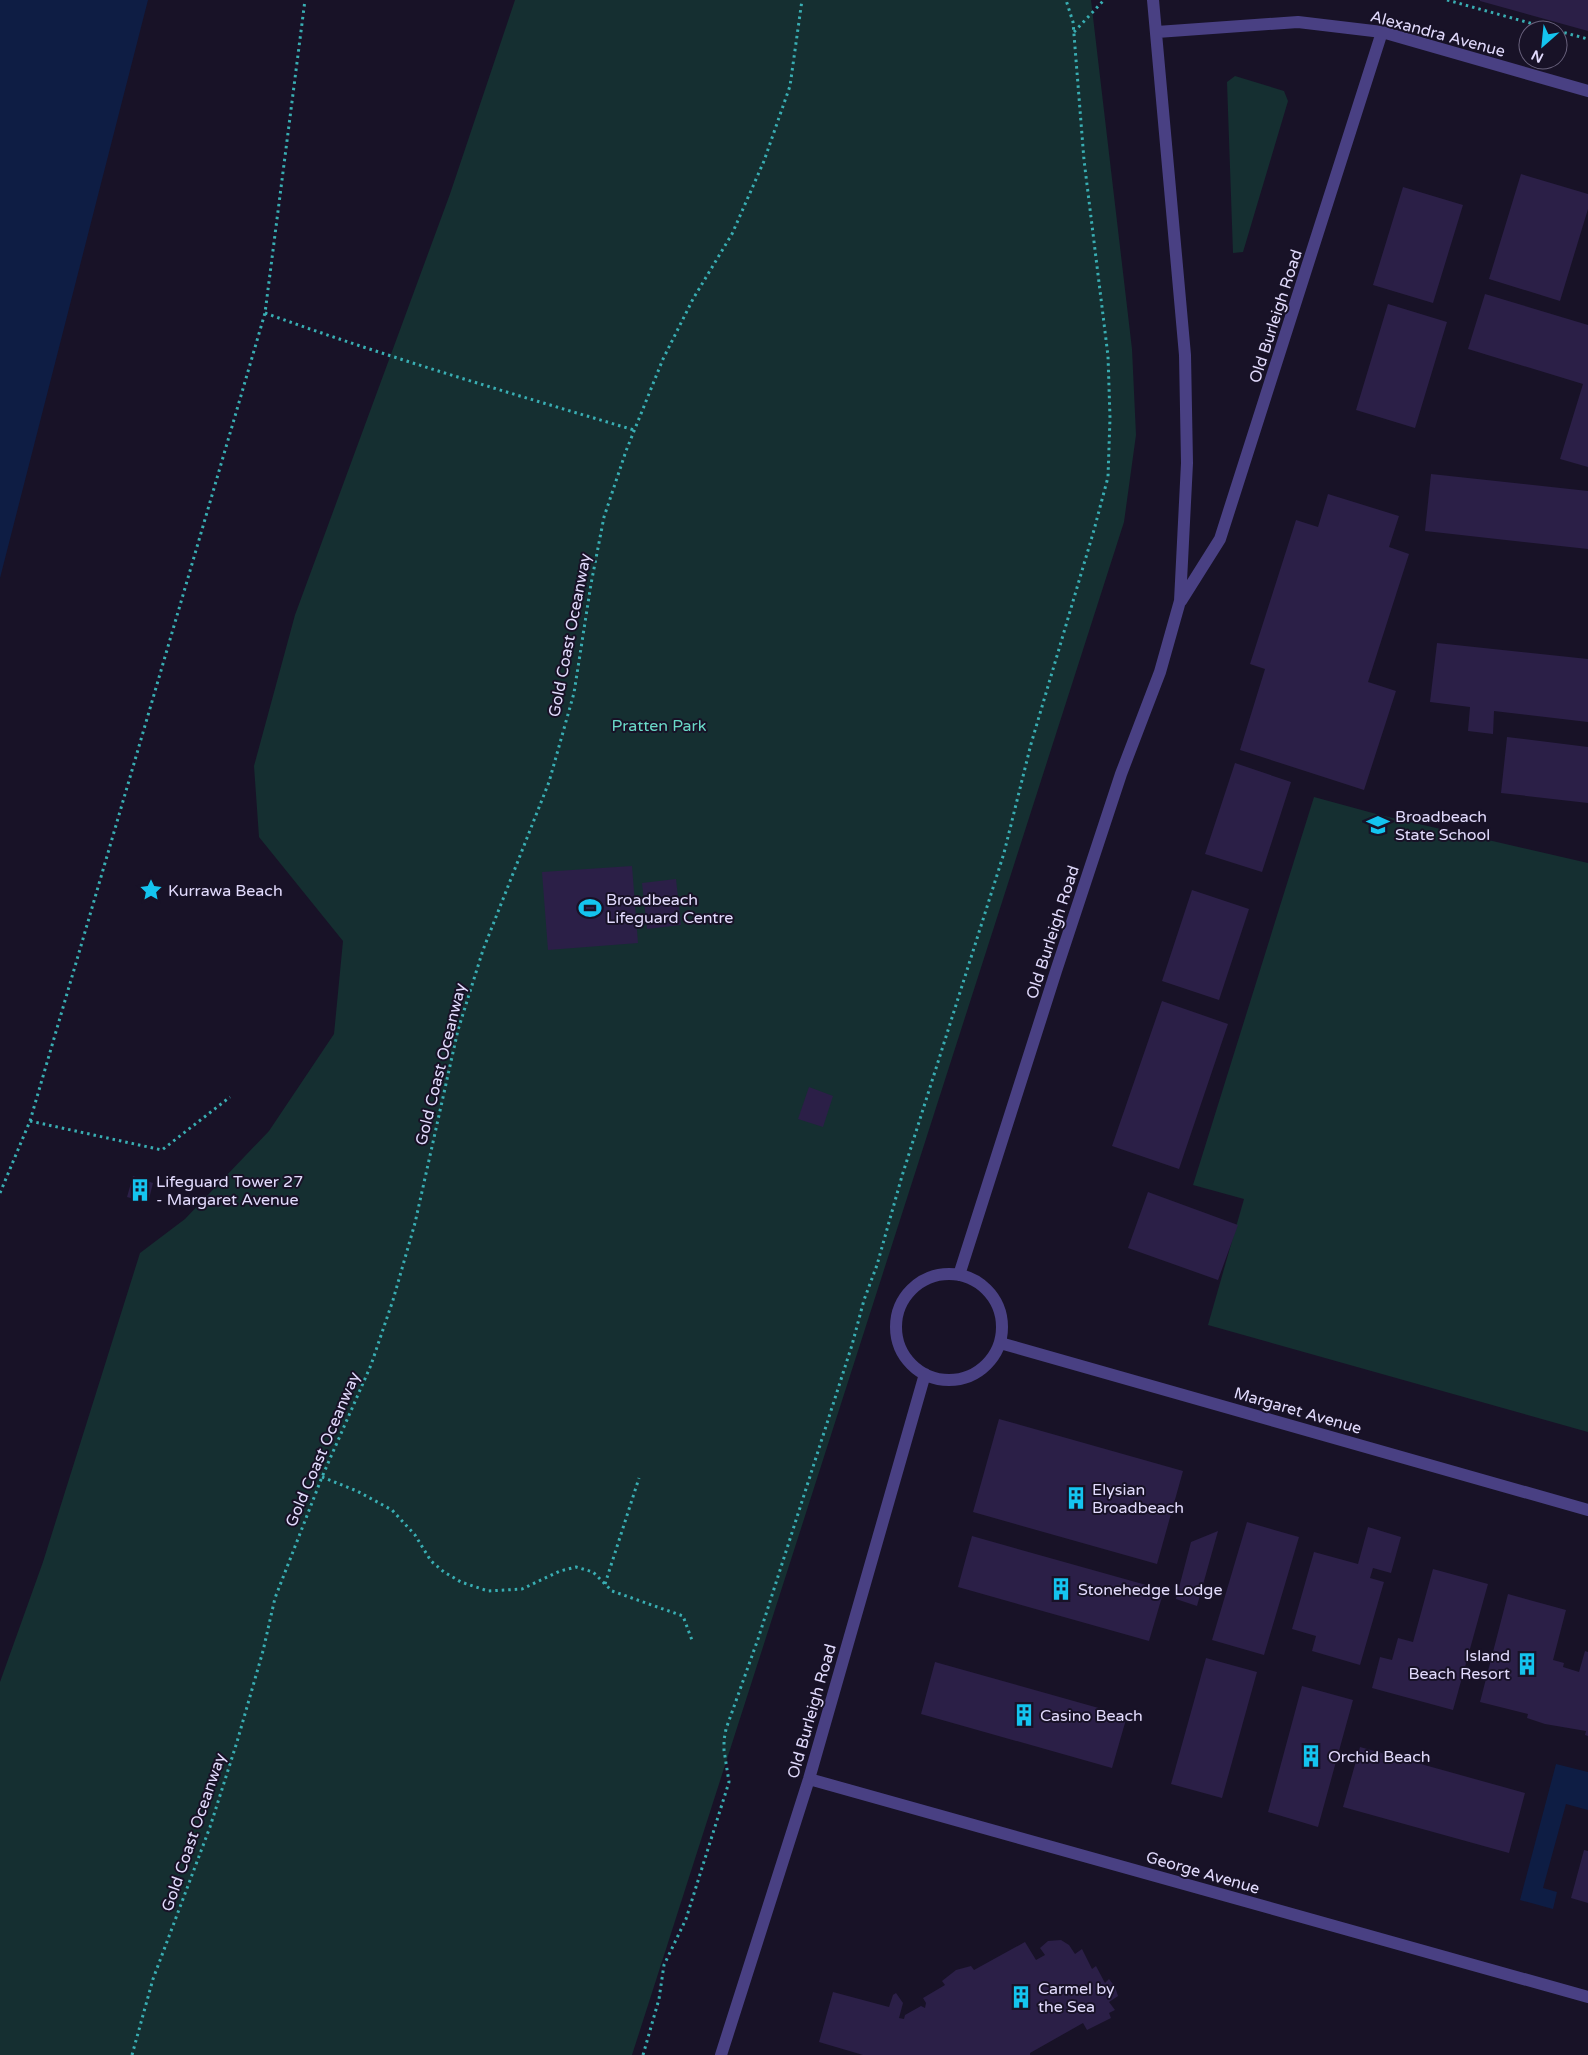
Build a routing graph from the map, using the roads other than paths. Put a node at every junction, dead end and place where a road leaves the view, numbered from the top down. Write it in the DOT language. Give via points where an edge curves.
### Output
graph roads {
  1 [pos="1153,0"];
  2 [pos="1157,32"];
  3 [pos="1382,32"];
  4 [pos="1588,91"];
  5 [pos="1180,601"];
  6 [pos="959,1275"];
  7 [pos="1000,1344"];
  8 [pos="925,1374"];
  9 [pos="1588,1510"];
  10 [pos="809,1779"];
  11 [pos="1588,1997"];
  12 [pos="721,2055"];
  1 -- 2 [label="street, Old Burleigh Road"];
  2 -- 3 [label="street, Alexandra Avenue" via="1298,22"];
  2 -- 5 [label="street, Old Burleigh Road" via="1185,355 1187,463"];
  3 -- 4 [label="street, Alexandra Avenue"];
  3 -- 5 [label="street, Old Burleigh Road" via="1220,539"];
  5 -- 6 [label="street, Old Burleigh Road" via="1160,672 1120,774"];
  6 -- 7 [label="street" via="982,1286 994,1300 1003,1325"];
  6 -- 8 [label="street" via="931,1276 911,1289 899,1309 895,1325 898,1343 910,1363"];
  7 -- 8 [label="street" via="992,1359 967,1377 948,1380"];
  7 -- 9 [label="street, Margaret Avenue"];
  8 -- 10 [label="street, Old Burleigh Road"];
  10 -- 11 [label="street, George Avenue"];
  10 -- 12 [label="street, Old Burleigh Road"];
}
